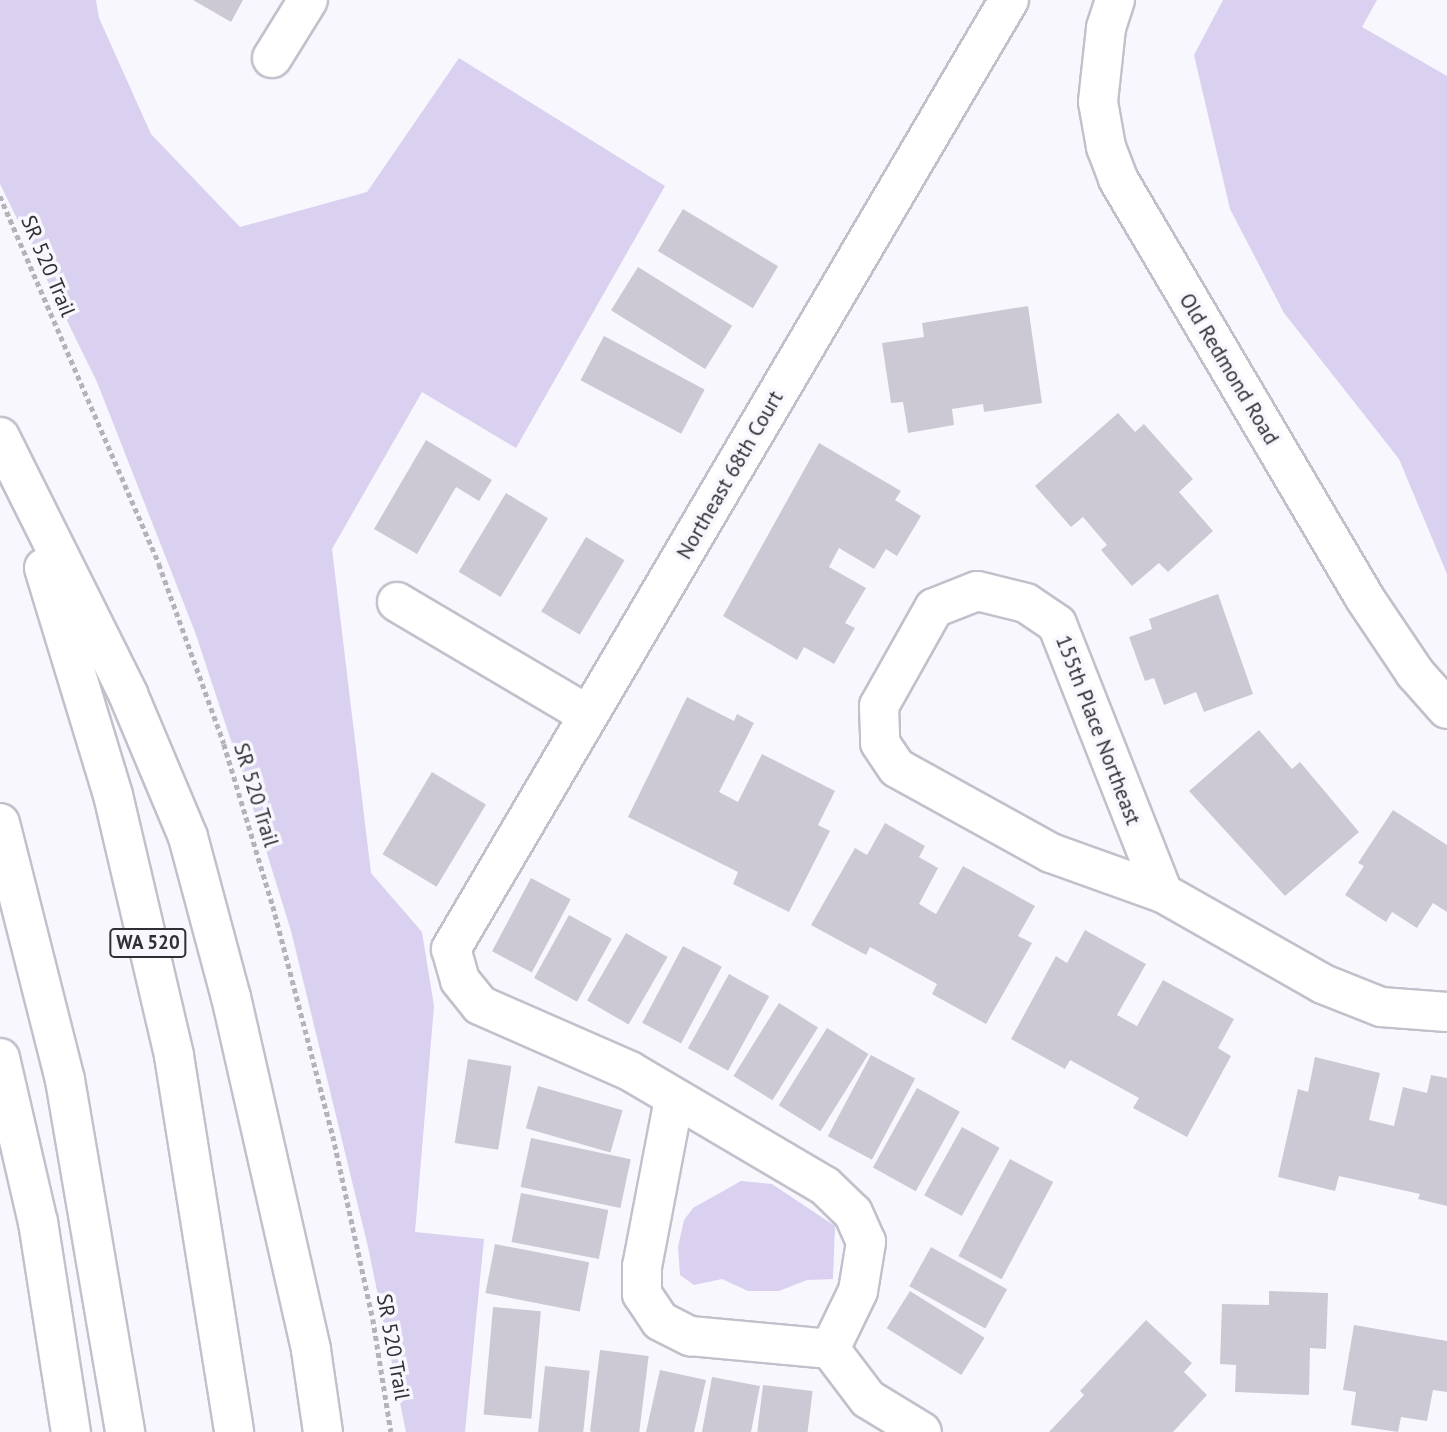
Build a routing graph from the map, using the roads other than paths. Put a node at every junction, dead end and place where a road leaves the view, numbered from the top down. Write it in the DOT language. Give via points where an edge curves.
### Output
graph roads {
  1 [pos="308,0"];
  2 [pos="1009,0"];
  3 [pos="1115,0"];
  4 [pos="272,58"];
  5 [pos="7,452"];
  6 [pos="397,602"];
  7 [pos="1447,709"];
  8 [pos="588,715"];
  9 [pos="0,822"];
  10 [pos="1163,893"];
  11 [pos="1447,1012"];
  12 [pos="0,1058"];
  13 [pos="674,1099"];
  14 [pos="830,1349"];
  15 [pos="912,1429"];
  16 [pos="71,1432"];
  17 [pos="125,1432"];
  18 [pos="234,1432"];
  19 [pos="323,1432"];
  1 -- 4 [label="main road"];
  2 -- 8 [label="main road, Northeast 68th Court"];
  3 -- 7 [label="main road, Old Redmond Road" via="1106,28 1098,102 1106,147 1118,179 1364,597 1415,673"];
  5 -- 18 [label="main road, WA 520" via="113,795 174,1056"];
  5 -- 19 [label="main road" via="128,694 188,837 238,1024 311,1350"];
  6 -- 8 [label="main road"];
  8 -- 13 [label="main road, Northeast 68th Court" via="451,949 460,980 480,1004 630,1071"];
  9 -- 17 [label="main road" via="65,1080"];
  10 -- 10 [label="main road, 155th Place Northeast" via="1051,853 897,768 880,743 879,706 934,608 977,591 1026,603 1057,624"];
  10 -- 11 [label="main road, 155th Place Northeast" via="1323,984 1381,1007"];
  12 -- 16 [label="main road" via="38,1222"];
  13 -- 14 [label="main road" via="825,1186 853,1213 866,1242 858,1291"];
  13 -- 14 [label="main road" via="642,1266 642,1294 660,1321 690,1336"];
  14 -- 15 [label="main road" via="869,1399"];
}
